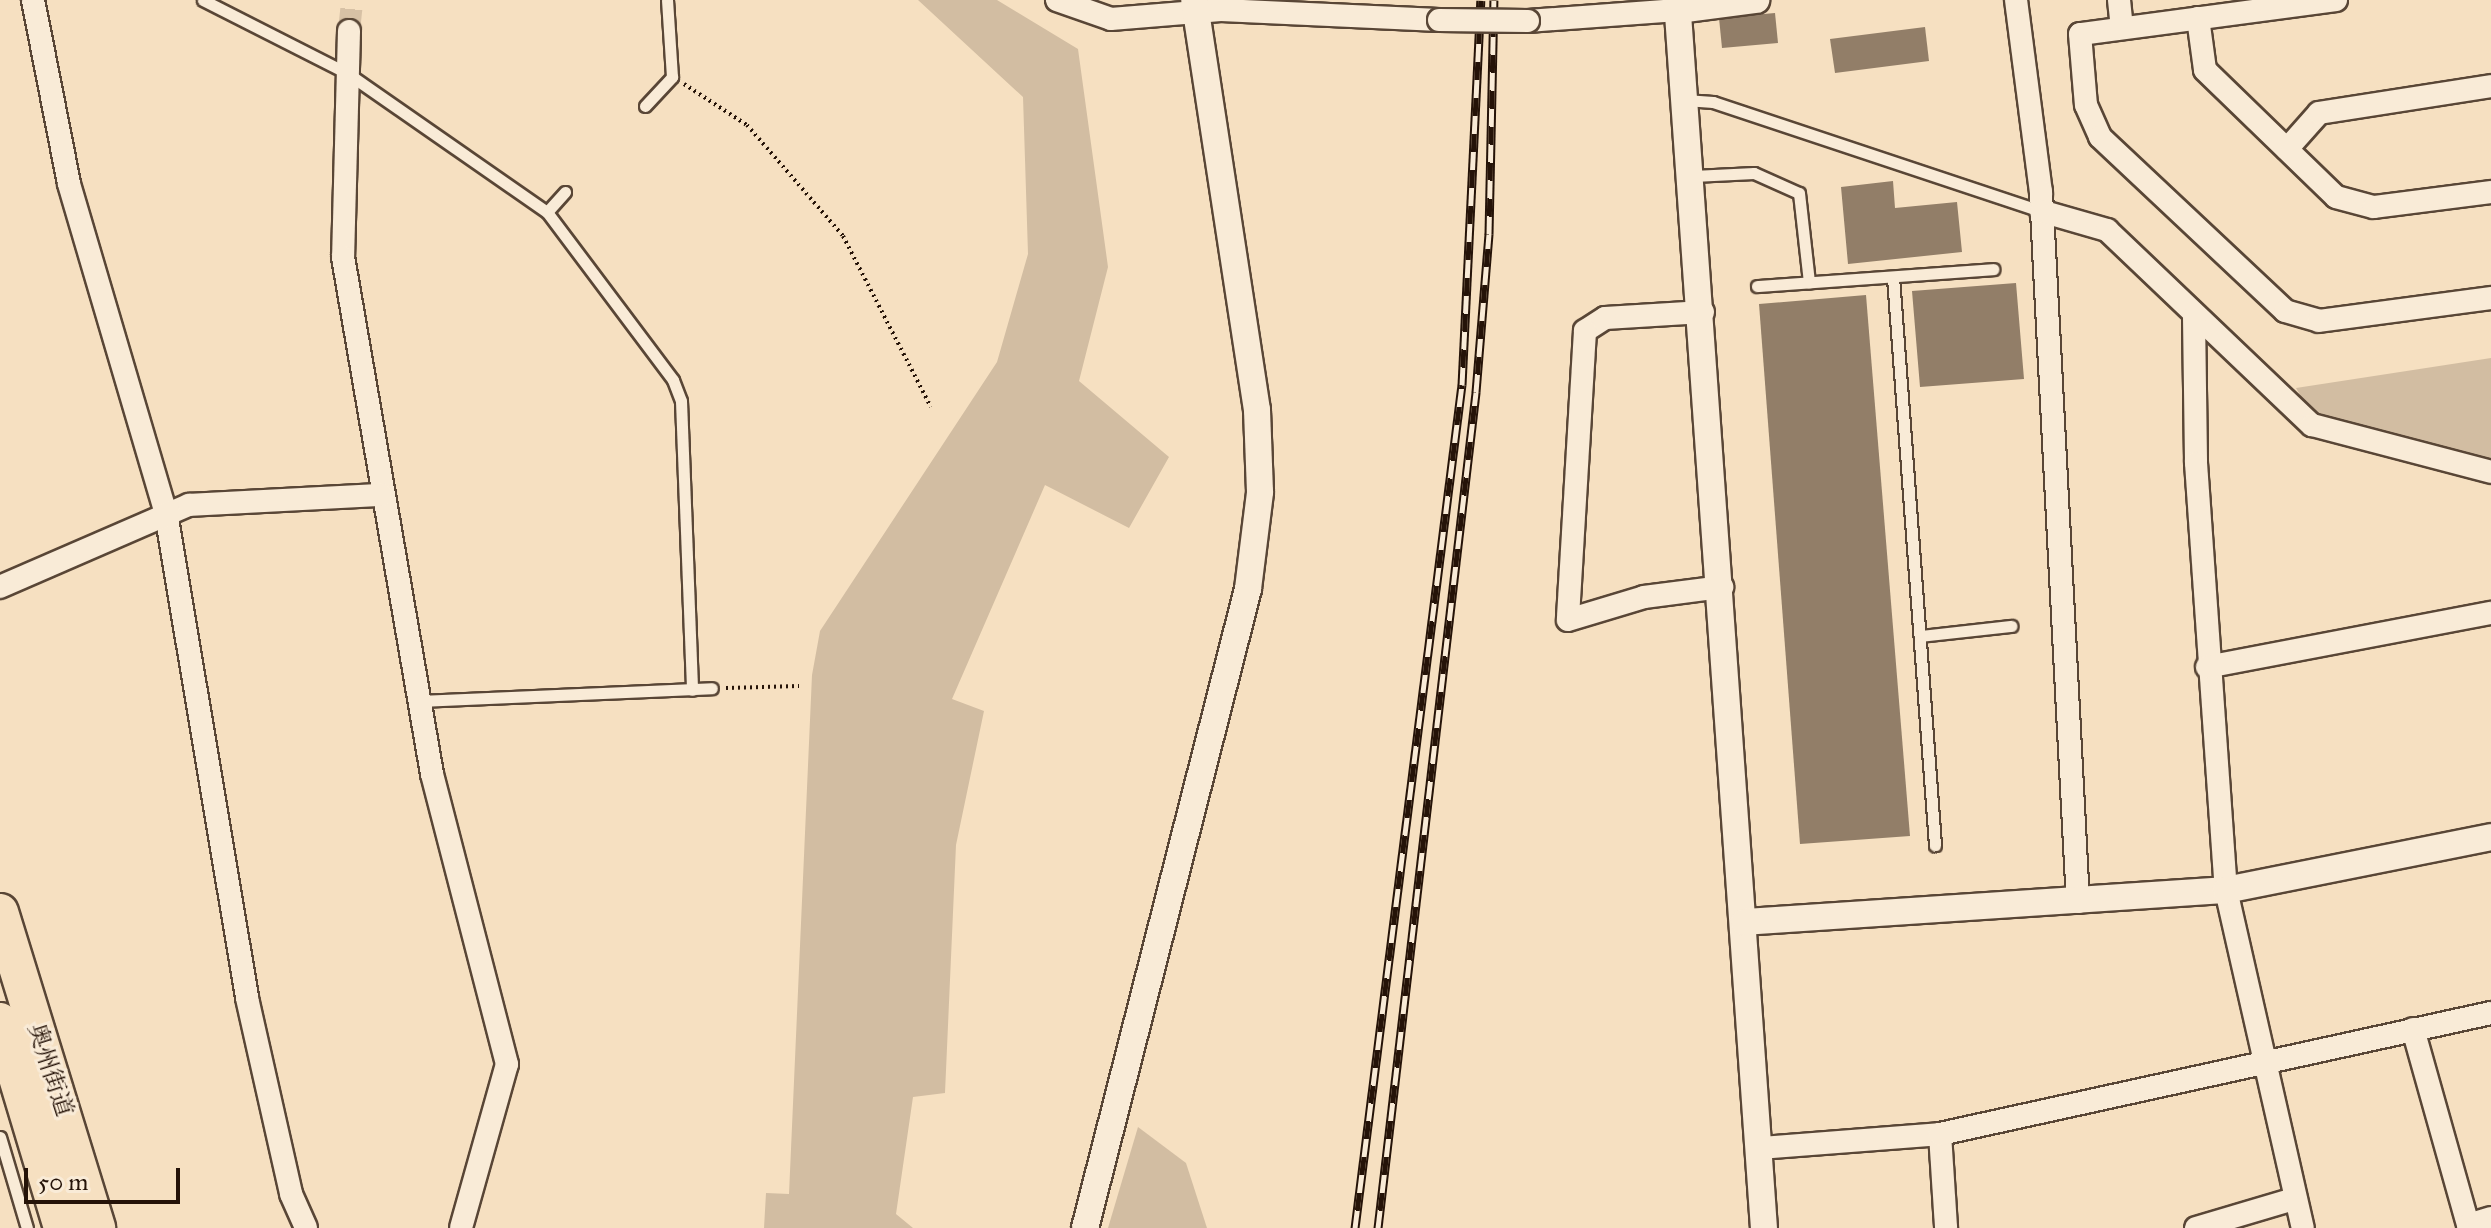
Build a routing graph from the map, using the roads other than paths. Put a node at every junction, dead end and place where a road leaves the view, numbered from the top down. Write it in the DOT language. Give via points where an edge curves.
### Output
graph roads {
  1 [pos="33,0"];
  2 [pos="203,0"];
  3 [pos="667,0"];
  4 [pos="1057,0"];
  5 [pos="1756,0"];
  6 [pos="2016,0"];
  7 [pos="2119,0"];
  8 [pos="2336,0"];
  9 [pos="1678,5"];
  10 [pos="1195,6"];
  11 [pos="2198,18"];
  12 [pos="2122,28"];
  13 [pos="349,31"];
  14 [pos="347,73"];
  15 [pos="2491,86"];
  16 [pos="1685,100"];
  17 [pos="645,106"];
  18 [pos="2287,149"];
  19 [pos="1693,176"];
  20 [pos="565,192"];
  21 [pos="2491,192"];
  22 [pos="2041,211"];
  23 [pos="547,212"];
  24 [pos="1993,269"];
  25 [pos="1893,277"];
  26 [pos="1809,282"];
  27 [pos="1757,286"];
  28 [pos="2491,298"];
  29 [pos="1703,312"];
  30 [pos="2194,317"];
  31 [pos="2491,472"];
  32 [pos="382,495"];
  33 [pos="166,513"];
  34 [pos="0,587"];
  35 [pos="1722,587"];
  36 [pos="2491,613"];
  37 [pos="2011,626"];
  38 [pos="1920,636"];
  39 [pos="2207,667"];
  40 [pos="712,688"];
  41 [pos="692,690"];
  42 [pos="418,701"];
  43 [pos="2491,837"];
  44 [pos="1935,845"];
  45 [pos="2226,890"];
  46 [pos="2078,902"];
  47 [pos="0,912"];
  48 [pos="1744,922"];
  49 [pos="2491,1013"];
  50 [pos="0,1021"];
  51 [pos="2413,1029"];
  52 [pos="2262,1060"];
  53 [pos="1940,1134"];
  54 [pos="0,1137"];
  55 [pos="1760,1148"];
  56 [pos="2294,1199"];
  57 [pos="2491,1218"];
  58 [pos="2468,1227"];
  59 [pos="27,1228"];
  60 [pos="62,1228"];
  61 [pos="97,1228"];
  62 [pos="306,1228"];
  63 [pos="461,1228"];
  64 [pos="1085,1228"];
  65 [pos="1764,1228"];
  66 [pos="1946,1228"];
  67 [pos="2196,1228"];
  68 [pos="2303,1228"];
  1 -- 33 [label="street" via="69,184"];
  2 -- 14 [label="lane"];
  3 -- 17 [label="lane" via="672,77"];
  4 -- 10 [label="street" via="1111,19"];
  5 -- 9 [label="street"];
  6 -- 22 [label="street"];
  7 -- 12 [label="street"];
  8 -- 11 [label="street"];
  9 -- 10 [label="street, bridge" via="1528,21"];
  9 -- 16 [label="street"];
  10 -- 64 [label="street" via="1257,410 1260,492 1248,589"];
  11 -- 12 [label="street"];
  11 -- 18 [label="street" via="2205,70"];
  12 -- 28 [label="street" via="2080,34 2086,105 2100,137 2285,311 2319,321"];
  13 -- 14 [label="street"];
  14 -- 23 [label="lane"];
  14 -- 32 [label="street" via="340,226"];
  15 -- 18 [label="street" via="2319,113"];
  16 -- 19 [label="street"];
  16 -- 22 [label="lane" via="1713,102"];
  18 -- 21 [label="street" via="2336,197 2374,207"];
  19 -- 26 [label="lane" via="1754,173 1799,193"];
  19 -- 29 [label="street"];
  20 -- 23 [label="lane"];
  22 -- 30 [label="street" via="2107,230"];
  22 -- 46 [label="street"];
  23 -- 41 [label="lane" via="673,380 681,401"];
  24 -- 25 [label="lane"];
  25 -- 26 [label="lane"];
  25 -- 38 [label="lane"];
  26 -- 27 [label="lane"];
  29 -- 35 [label="street"];
  29 -- 35 [label="street" via="1605,318 1585,331 1568,620 1644,597"];
  30 -- 31 [label="street" via="2312,425"];
  30 -- 39 [label="street"];
  32 -- 33 [label="street" via="189,505"];
  32 -- 42 [label="street"];
  33 -- 34 [label="street"];
  33 -- 62 [label="street" via="247,998 291,1194"];
  35 -- 48 [label="street"];
  36 -- 39 [label="street"];
  37 -- 38 [label="lane"];
  38 -- 44 [label="lane"];
  39 -- 45 [label="street"];
  40 -- 41 [label="lane"];
  41 -- 42 [label="lane"];
  42 -- 63 [label="street" via="507,1064"];
  43 -- 45 [label="street"];
  45 -- 46 [label="street"];
  45 -- 52 [label="street"];
  46 -- 48 [label="street"];
  47 -- 61 [label="highway, 奥州街道"];
  48 -- 55 [label="street"];
  49 -- 51 [label="street"];
  50 -- 60 [label="highway, 奥州街道"];
  51 -- 52 [label="street"];
  51 -- 58 [label="street"];
  52 -- 53 [label="street"];
  52 -- 56 [label="street"];
  53 -- 55 [label="street"];
  53 -- 66 [label="street"];
  54 -- 59 [label="lane"];
  55 -- 65 [label="street"];
  56 -- 67 [label="street"];
  56 -- 68 [label="street"];
  57 -- 58 [label="street"];
}
